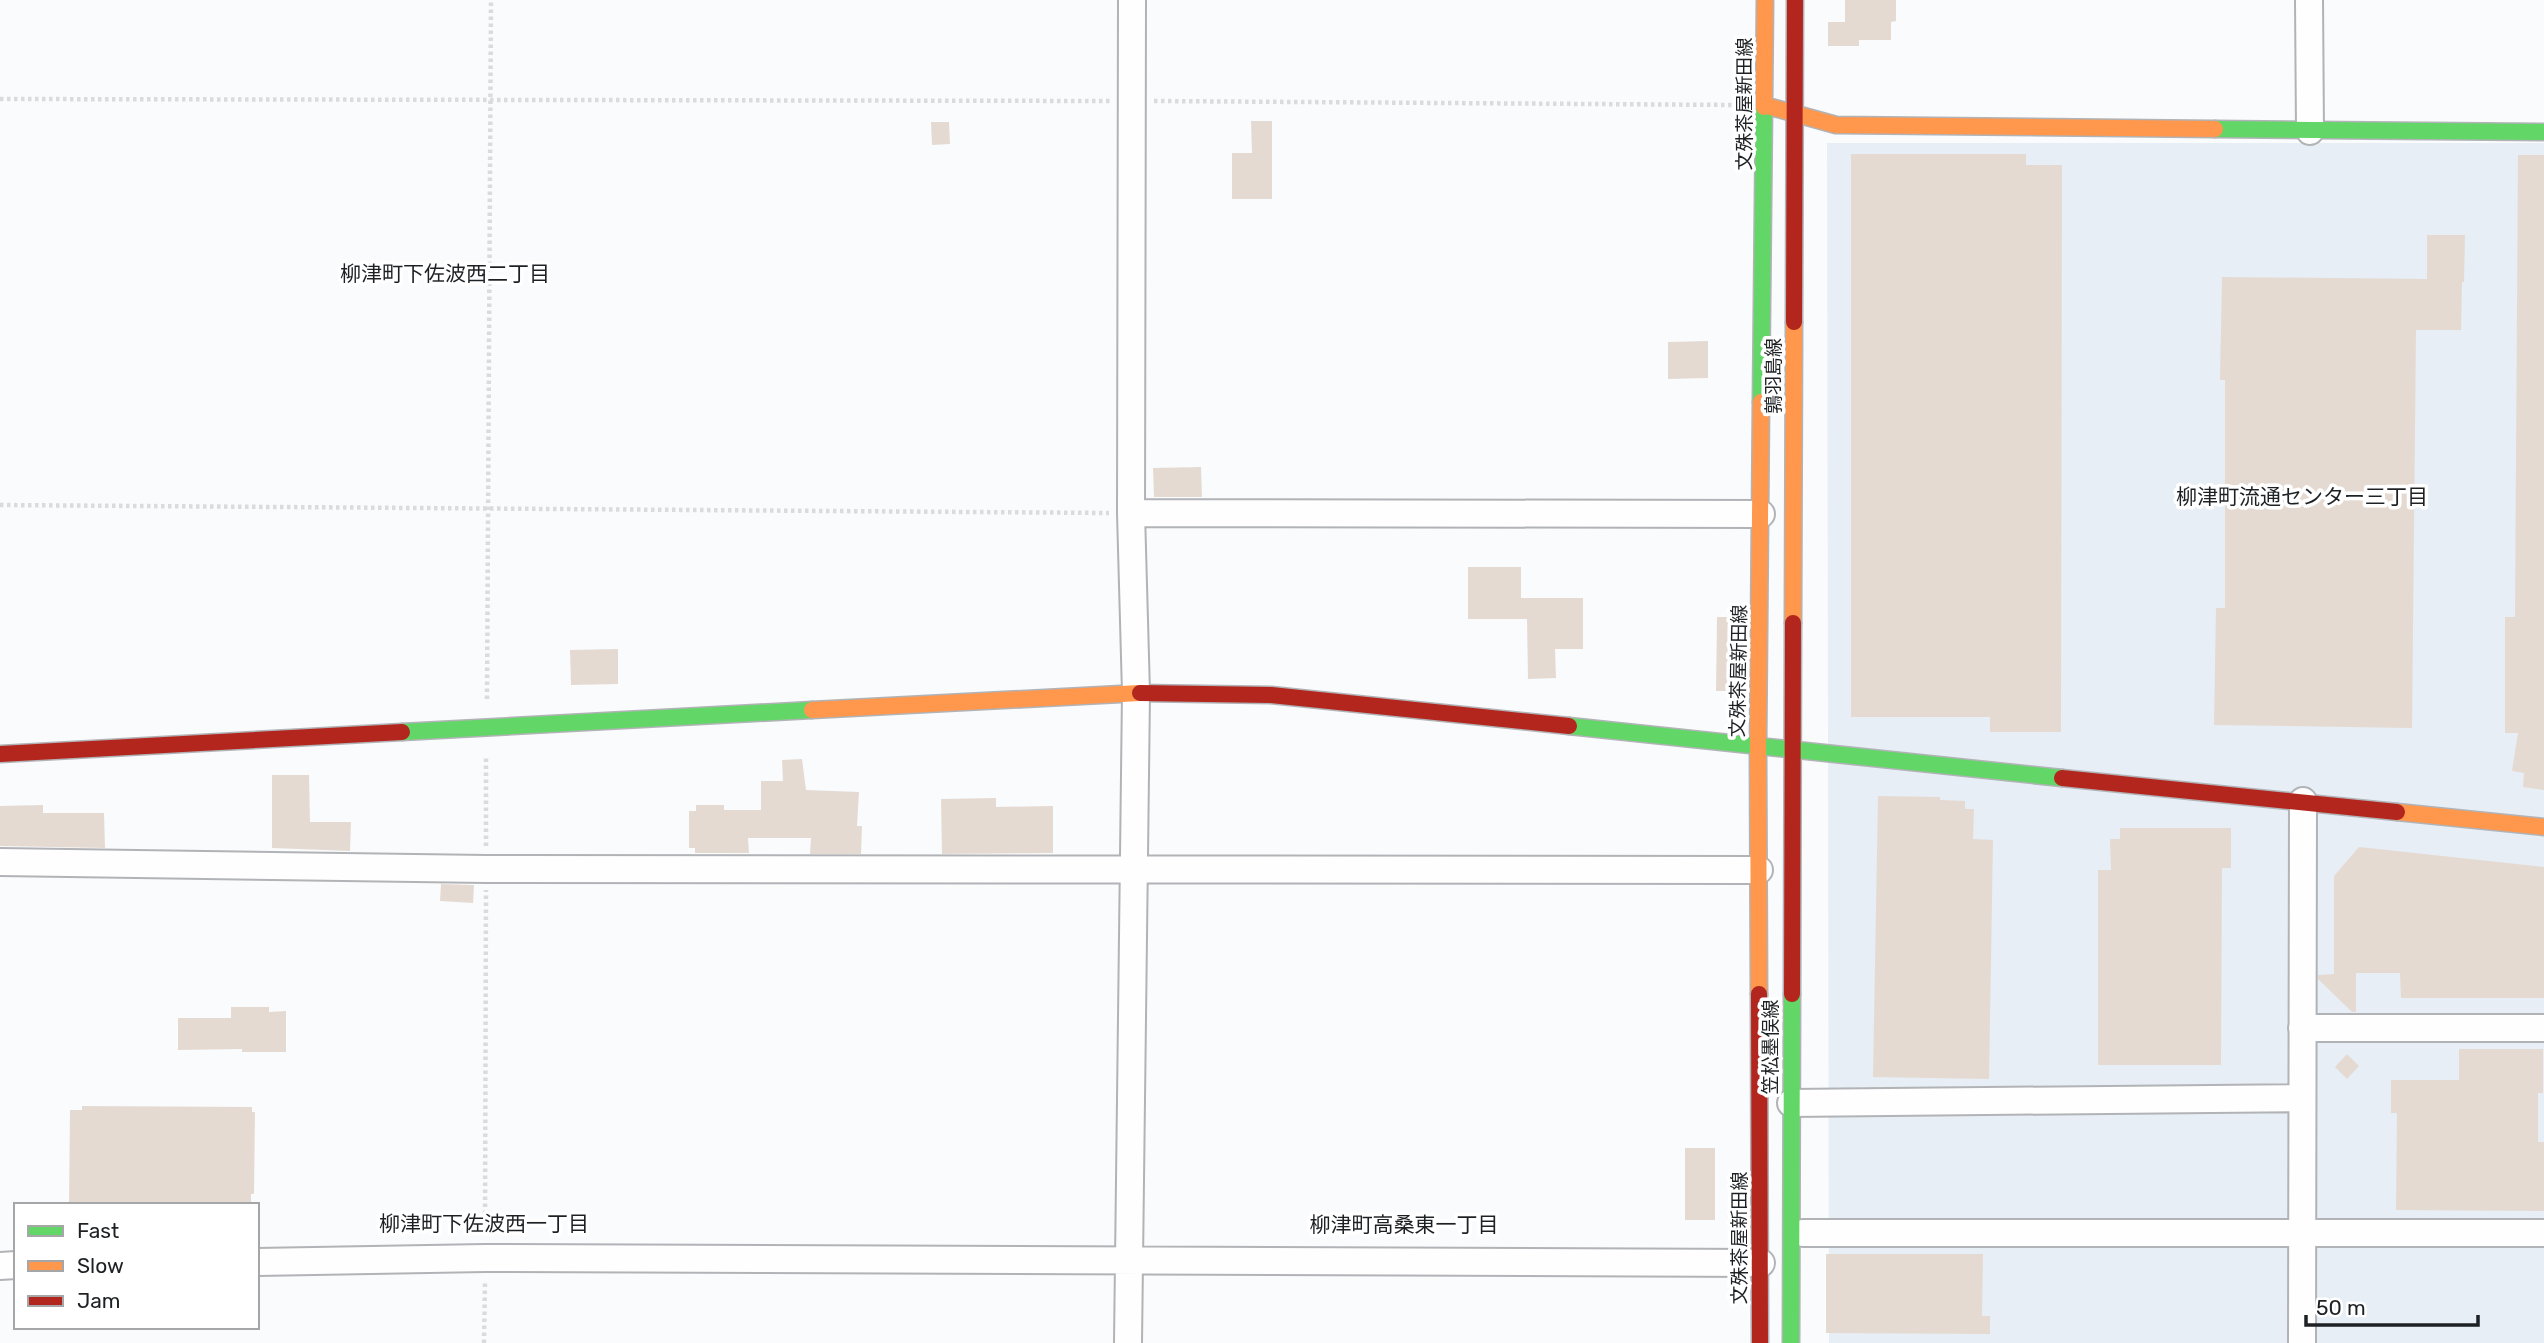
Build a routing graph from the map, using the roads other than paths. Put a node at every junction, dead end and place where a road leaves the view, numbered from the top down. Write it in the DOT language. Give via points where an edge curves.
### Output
graph roads {
  1 [pos="1132,0"];
  2 [pos="1765,0"];
  3 [pos="1795,0"];
  4 [pos="2309,0"];
  5 [pos="1765,105"];
  6 [pos="1794,115"];
  7 [pos="2310,131"];
  8 [pos="2544,132"];
  9 [pos="1131,513"];
  10 [pos="1761,514"];
  11 [pos="1136,693"];
  12 [pos="1758,748"];
  13 [pos="1793,751"];
  14 [pos="0,754"];
  15 [pos="2303,801"];
  16 [pos="2544,827"];
  17 [pos="0,862"];
  18 [pos="1134,869"];
  19 [pos="1759,870"];
  20 [pos="2302,1028"];
  21 [pos="2544,1028"];
  22 [pos="2302,1098"];
  23 [pos="1791,1103"];
  24 [pos="1803,1233"];
  25 [pos="2302,1233"];
  26 [pos="2544,1233"];
  27 [pos="1128,1261"];
  28 [pos="259,1262"];
  29 [pos="1761,1264"];
  30 [pos="1128,1343"];
  31 [pos="1760,1343"];
  32 [pos="1791,1343"];
  33 [pos="2302,1343"];
  1 -- 9 [label="street"];
  2 -- 5 [label="street, 文殊茶屋新田線"];
  3 -- 6 [label="street, 鶉羽島線"];
  4 -- 7 [label="street"];
  5 -- 6 [label="street"];
  5 -- 10 [label="street, 文殊茶屋新田線"];
  6 -- 7 [label="street" via="1836,125"];
  6 -- 13 [label="street, 鶉羽島線"];
  7 -- 8 [label="street"];
  9 -- 10 [label="street"];
  9 -- 11 [label="street"];
  10 -- 12 [label="street, 文殊茶屋新田線"];
  11 -- 12 [label="street" via="1284,696"];
  11 -- 14 [label="street"];
  11 -- 18 [label="street"];
  12 -- 13 [label="street"];
  12 -- 19 [label="street, 文殊茶屋新田線"];
  13 -- 15 [label="street"];
  13 -- 23 [label="street, 笠松墨俣線"];
  15 -- 16 [label="street"];
  15 -- 20 [label="street"];
  17 -- 18 [label="street" via="486,869"];
  18 -- 19 [label="street"];
  18 -- 27 [label="street"];
  19 -- 29 [label="street, 文殊茶屋新田線"];
  20 -- 21 [label="street"];
  20 -- 22 [label="street"];
  22 -- 23 [label="street"];
  22 -- 25 [label="street"];
  23 -- 32 [label="street, 笠松墨俣線"];
  24 -- 25 [label="street"];
  25 -- 26 [label="street"];
  25 -- 33 [label="street"];
  27 -- 28 [label="street" via="485,1258"];
  27 -- 29 [label="street"];
  27 -- 30 [label="street"];
  29 -- 31 [label="street, 文殊茶屋新田線"];
}
